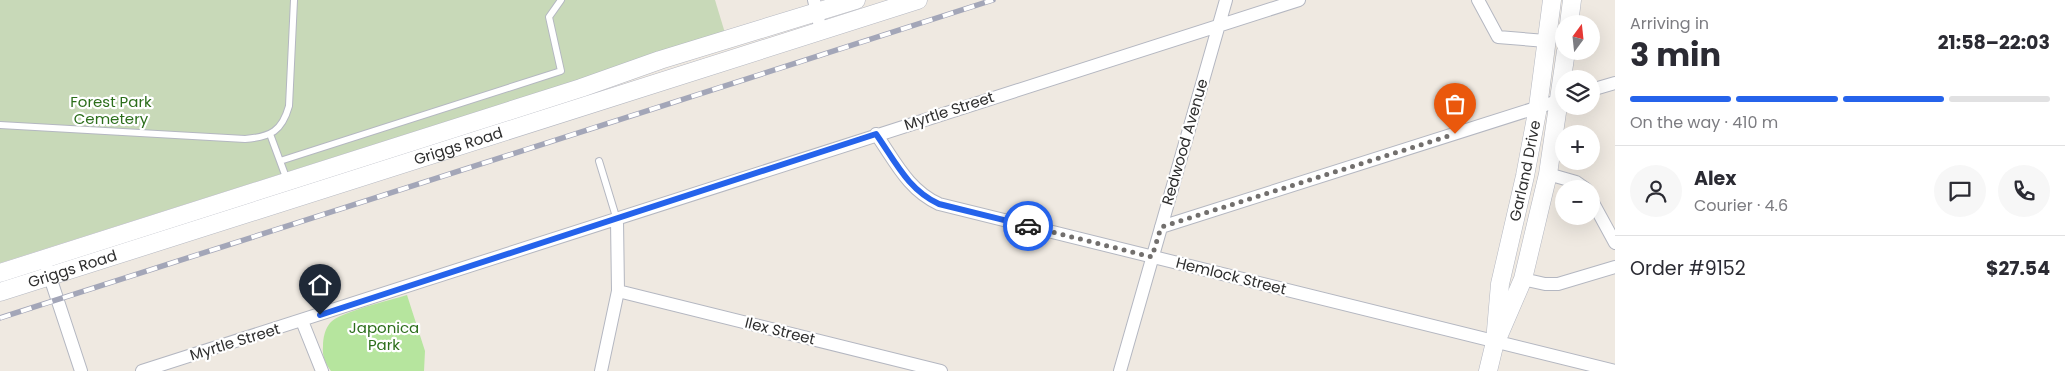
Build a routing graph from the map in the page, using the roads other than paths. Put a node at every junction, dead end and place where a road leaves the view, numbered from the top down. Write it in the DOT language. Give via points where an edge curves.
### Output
graph roads {
  1 [pos="294,0"];
  2 [pos="561,0"];
  3 [pos="856,0"];
  4 [pos="918,0"];
  5 [pos="1226,0"];
  6 [pos="1299,0"];
  7 [pos="1478,0"];
  8 [pos="1552,0"];
  9 [pos="1572,0"];
  10 [pos="815,6"];
  11 [pos="1570,15"];
  12 [pos="1219,25"];
  13 [pos="821,31"];
  14 [pos="1546,42"];
  15 [pos="1615,83"];
  16 [pos="1600,87"];
  17 [pos="582,88"];
  18 [pos="1555,102"];
  19 [pos="587,106"];
  20 [pos="1538,108"];
  21 [pos="1559,115"];
  22 [pos="0,125"];
  23 [pos="270,134"];
  24 [pos="876,134"];
  25 [pos="280,160"];
  26 [pos="599,161"];
  27 [pos="1548,174"];
  28 [pos="1569,180"];
  29 [pos="287,182"];
  30 [pos="1600,216"];
  31 [pos="617,220"];
  32 [pos="1161,227"];
  33 [pos="1615,243"];
  34 [pos="1152,257"];
  35 [pos="45,258"];
  36 [pos="1615,267"];
  37 [pos="0,272"];
  38 [pos="50,276"];
  39 [pos="1523,279"];
  40 [pos="618,291"];
  41 [pos="0,292"];
  42 [pos="302,321"];
  43 [pos="1495,342"];
  44 [pos="81,371"];
  45 [pos="142,371"];
  46 [pos="322,371"];
  47 [pos="601,371"];
  48 [pos="941,371"];
  49 [pos="1120,371"];
  50 [pos="1488,371"];
  51 [pos="1615,371"];
  1 -- 23 [label="lane" via="289,106 279,128"];
  2 -- 25 [label="lane" via="549,17 561,71"];
  3 -- 10 [label="main road, Griggs Road"];
  4 -- 13 [label="main road, Griggs Road"];
  5 -- 12 [label="street, Redwood Avenue"];
  6 -- 12 [label="street, Myrtle Street"];
  7 -- 14 [label="street" via="1498,37"];
  8 -- 14 [label="main road, Garland Drive"];
  9 -- 11 [label="main road"];
  10 -- 13 [label="street"];
  10 -- 17 [label="main road, Griggs Road"];
  12 -- 24 [label="street, Myrtle Street"];
  12 -- 32 [label="street, Redwood Avenue"];
  13 -- 19 [label="main road, Griggs Road"];
  14 -- 20 [label="main road, Garland Drive"];
  15 -- 16 [label="street"];
  17 -- 19 [label="main road"];
  17 -- 29 [label="main road, Griggs Road"];
  18 -- 20 [label="street"];
  19 -- 38 [label="main road, Griggs Road"];
  20 -- 32 [label="street"];
  20 -- 43 [label="main road, Garland Drive" via="1500,284"];
  21 -- 27 [label="main road, Garland Drive"];
  22 -- 23 [label="lane" via="245,138"];
  23 -- 25 [label="lane"];
  24 -- 31 [label="street, Myrtle Street"];
  24 -- 34 [label="street, Hemlock Street" via="913,187 925,198"];
  25 -- 29 [label="lane"];
  26 -- 31 [label="lane"];
  27 -- 28 [label="street"];
  27 -- 39 [label="main road, Garland Drive"];
  29 -- 35 [label="main road, Griggs Road"];
  30 -- 33 [label="street"];
  31 -- 40 [label="street"];
  31 -- 42 [label="street, Myrtle Street"];
  32 -- 34 [label="street, Redwood Avenue"];
  34 -- 43 [label="street, Hemlock Street"];
  34 -- 49 [label="street, Redwood Avenue"];
  35 -- 37 [label="main road, Griggs Road"];
  35 -- 38 [label="street"];
  36 -- 39 [label="street" via="1558,284"];
  38 -- 41 [label="main road, Griggs Road"];
  38 -- 44 [label="street"];
  39 -- 43 [label="main road, Garland Drive"];
  40 -- 47 [label="street"];
  40 -- 48 [label="street, Ilex Street"];
  42 -- 45 [label="street, Myrtle Street"];
  42 -- 46 [label="street"];
  43 -- 50 [label="main road, Garland Drive"];
  43 -- 51 [label="street, Hemlock Street"];
}
